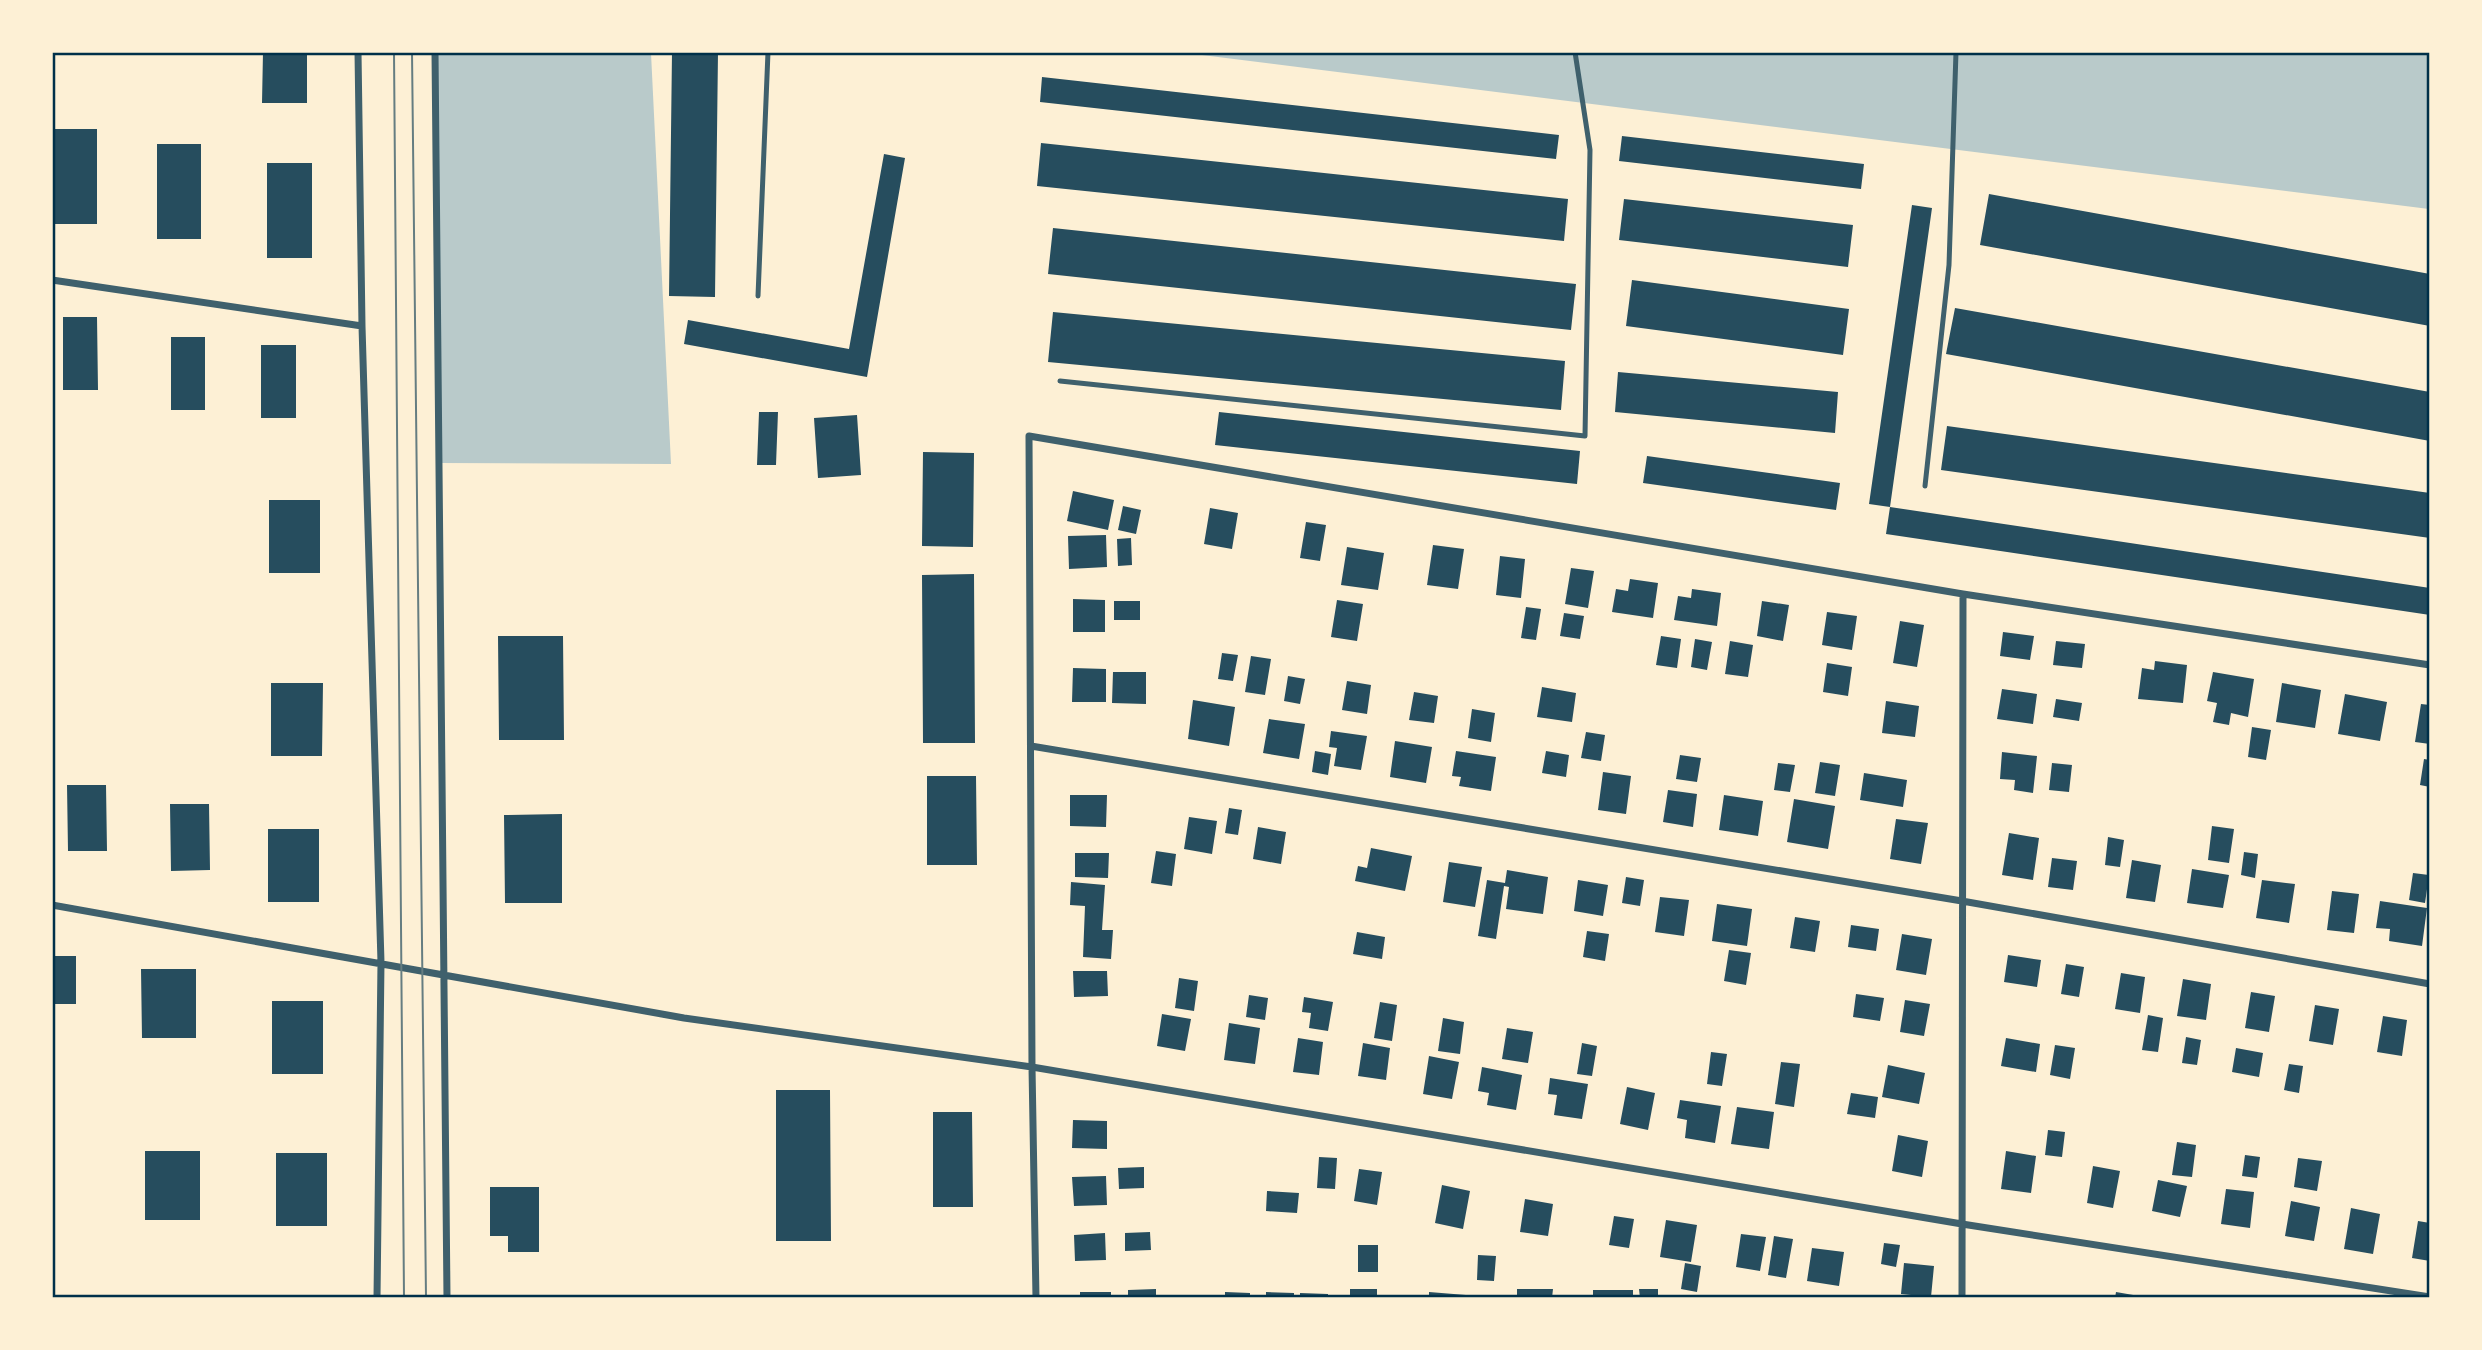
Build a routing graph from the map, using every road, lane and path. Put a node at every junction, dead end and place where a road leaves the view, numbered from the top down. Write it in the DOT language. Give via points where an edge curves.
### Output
graph roads {
  1 [pos="358,52"];
  2 [pos="435,52"];
  3 [pos="768,52"];
  4 [pos="1575,52"];
  5 [pos="1955,52"];
  6 [pos="52,280"];
  7 [pos="758,296"];
  8 [pos="362,326"];
  9 [pos="1060,381"];
  10 [pos="1925,486"];
  11 [pos="1963,594"];
  12 [pos="2430,665"];
  13 [pos="1031,746"];
  14 [pos="1962,901"];
  15 [pos="52,905"];
  16 [pos="381,962"];
  17 [pos="444,975"];
  18 [pos="2430,984"];
  19 [pos="1032,1067"];
  20 [pos="1962,1224"];
  21 [pos="377,1297"];
  22 [pos="447,1297"];
  23 [pos="1036,1297"];
  24 [pos="1962,1297"];
  25 [pos="2430,1297"];
  1 -- 8 [label="street"];
  2 -- 17 [label="street"];
  3 -- 7 [label="lane"];
  4 -- 9 [label="lane" via="1590,150 1585,436"];
  5 -- 10 [label="lane" via="1949,265"];
  6 -- 8 [label="street"];
  8 -- 16 [label="street"];
  11 -- 12 [label="street"];
  11 -- 13 [label="street" via="1029,436"];
  11 -- 14 [label="street"];
  13 -- 14 [label="street"];
  13 -- 19 [label="street"];
  14 -- 18 [label="street"];
  14 -- 20 [label="street"];
  15 -- 16 [label="street"];
  16 -- 17 [label="street"];
  16 -- 21 [label="street"];
  17 -- 19 [label="street" via="684,1018"];
  17 -- 22 [label="street"];
  19 -- 20 [label="street"];
  19 -- 23 [label="street"];
  20 -- 24 [label="street"];
  20 -- 25 [label="street"];
}
